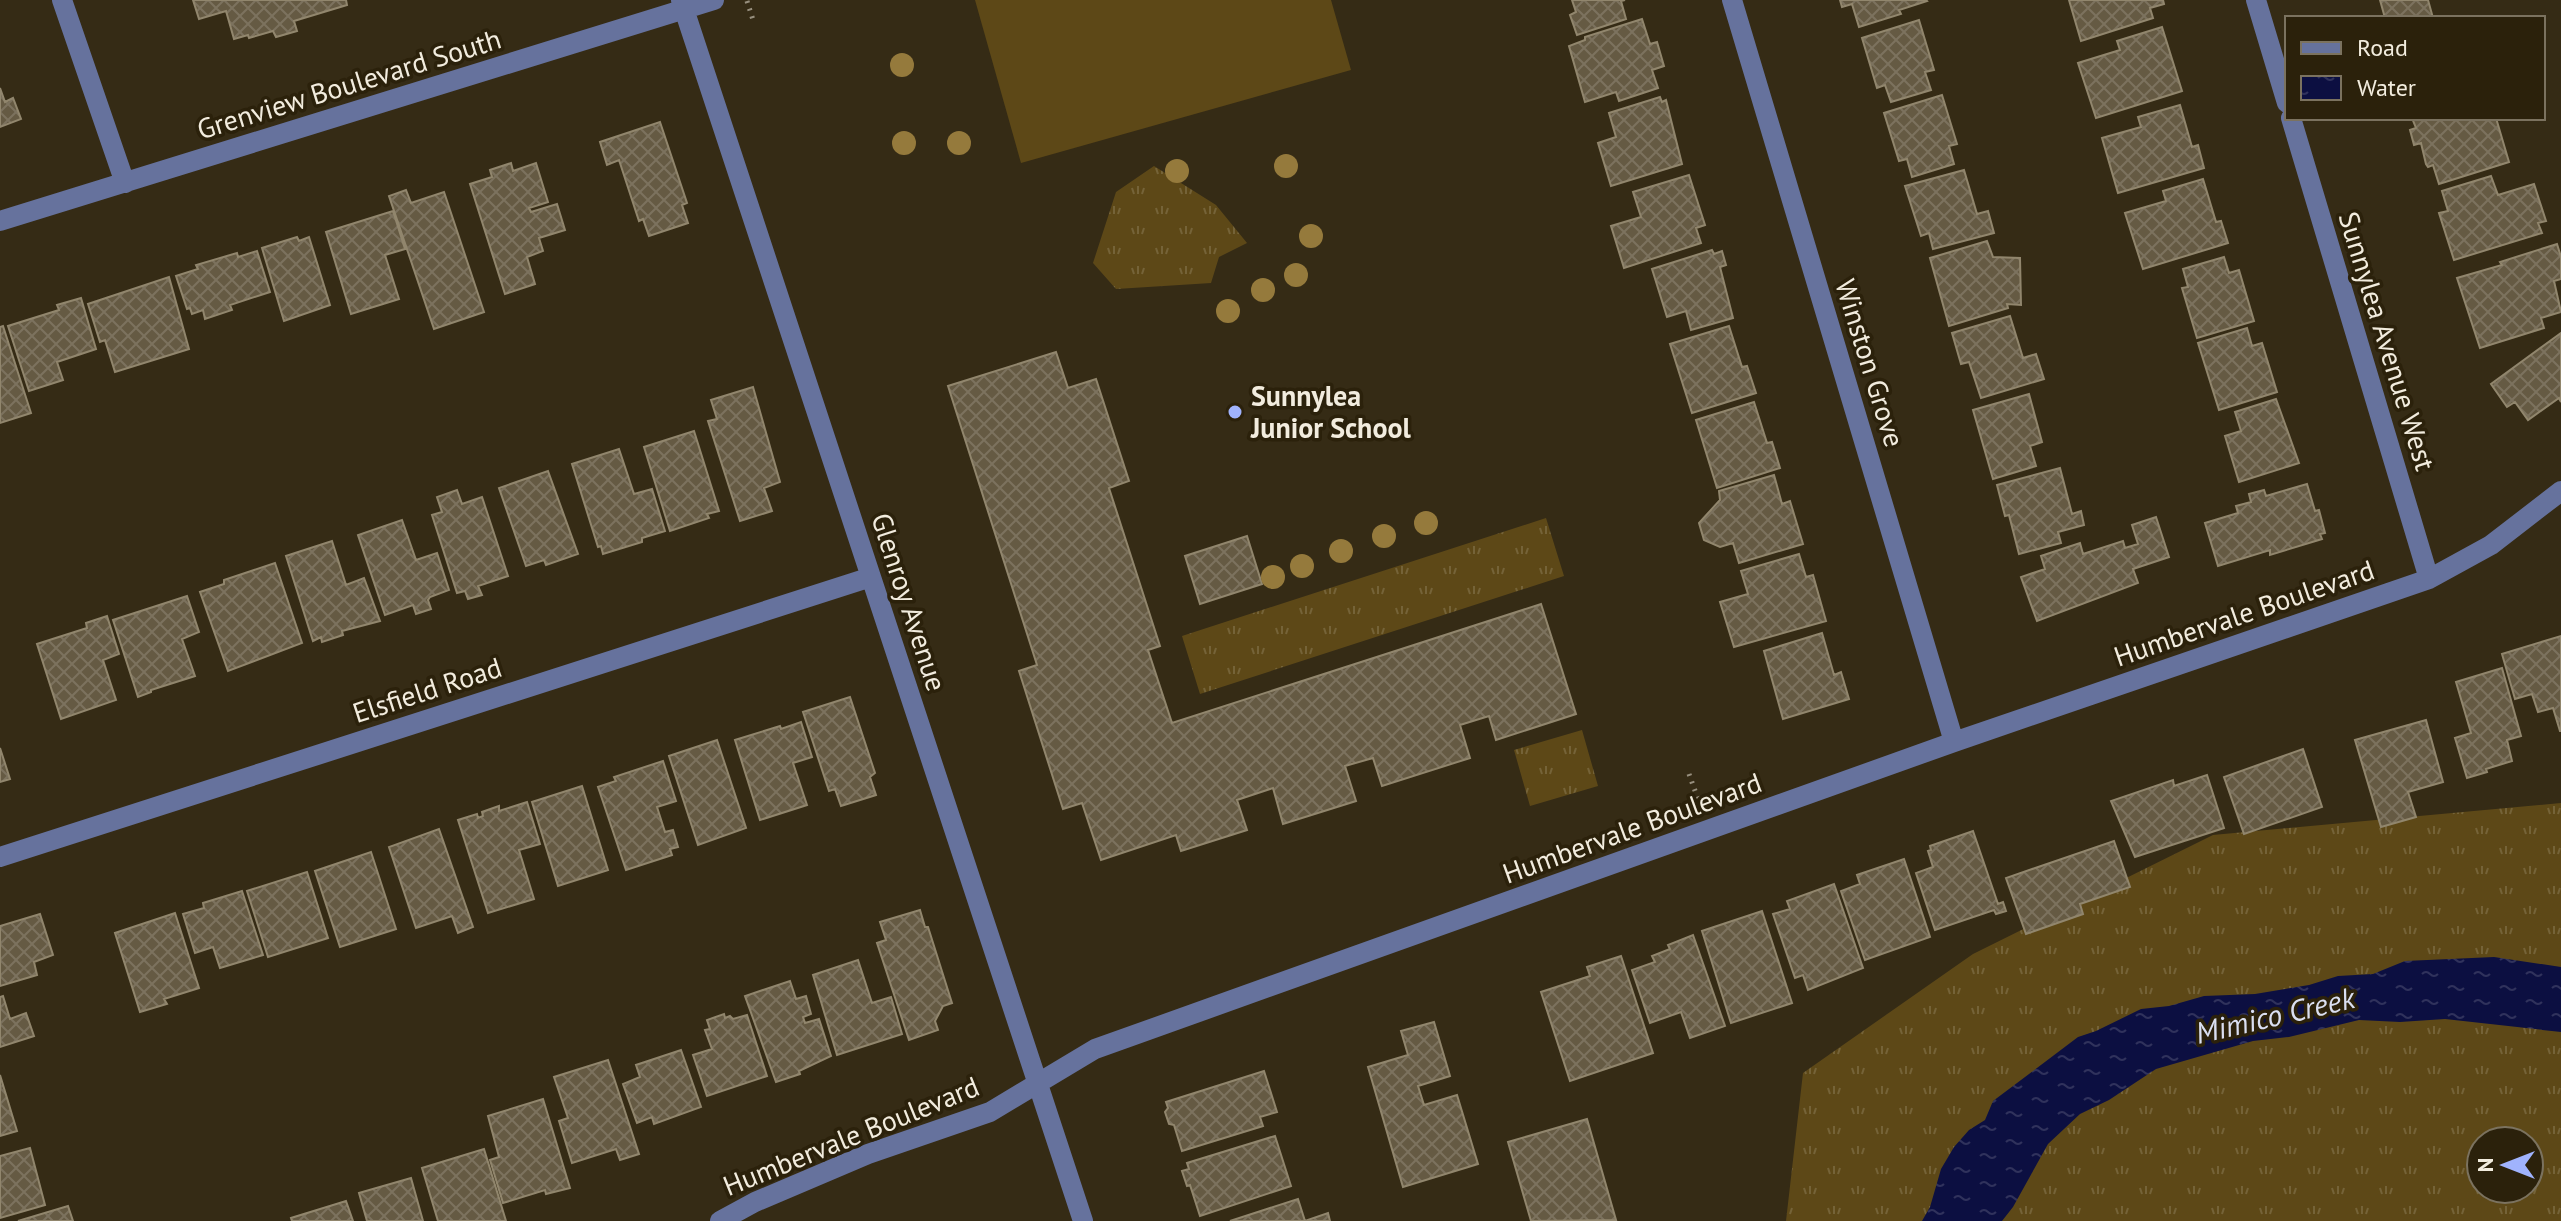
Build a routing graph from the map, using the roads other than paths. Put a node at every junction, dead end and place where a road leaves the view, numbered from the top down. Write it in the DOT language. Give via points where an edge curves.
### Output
graph roads {
  1 [pos="62,0"];
  2 [pos="714,0"];
  3 [pos="1732,0"];
  4 [pos="2256,0"];
  5 [pos="683,5"];
  6 [pos="2285,96"];
  7 [pos="2292,120"];
  8 [pos="125,183"];
  9 [pos="0,221"];
  10 [pos="2561,491"];
  11 [pos="871,577"];
  12 [pos="2429,579"];
  13 [pos="1954,742"];
  14 [pos="0,857"];
  15 [pos="1038,1081"];
  16 [pos="720,1221"];
  17 [pos="1083,1221"];
  1 -- 8 [label="street"];
  2 -- 5 [label="street, Grenview Boulevard South"];
  3 -- 13 [label="street, Winston Grove"];
  4 -- 6 [label="street"];
  5 -- 8 [label="street, Grenview Boulevard South"];
  5 -- 11 [label="street, Glenroy Avenue"];
  7 -- 12 [label="street, Sunnylea Avenue West"];
  8 -- 9 [label="street, Grenview Boulevard South"];
  10 -- 12 [label="street, Humbervale Boulevard" via="2491,545"];
  11 -- 14 [label="street, Elsfield Road"];
  11 -- 15 [label="street, Glenroy Avenue"];
  12 -- 13 [label="street, Humbervale Boulevard"];
  13 -- 15 [label="street, Humbervale Boulevard" via="1095,1049"];
  15 -- 16 [label="street, Humbervale Boulevard" via="990,1112 868,1154"];
  15 -- 17 [label="street, Glenroy Avenue"];
}
